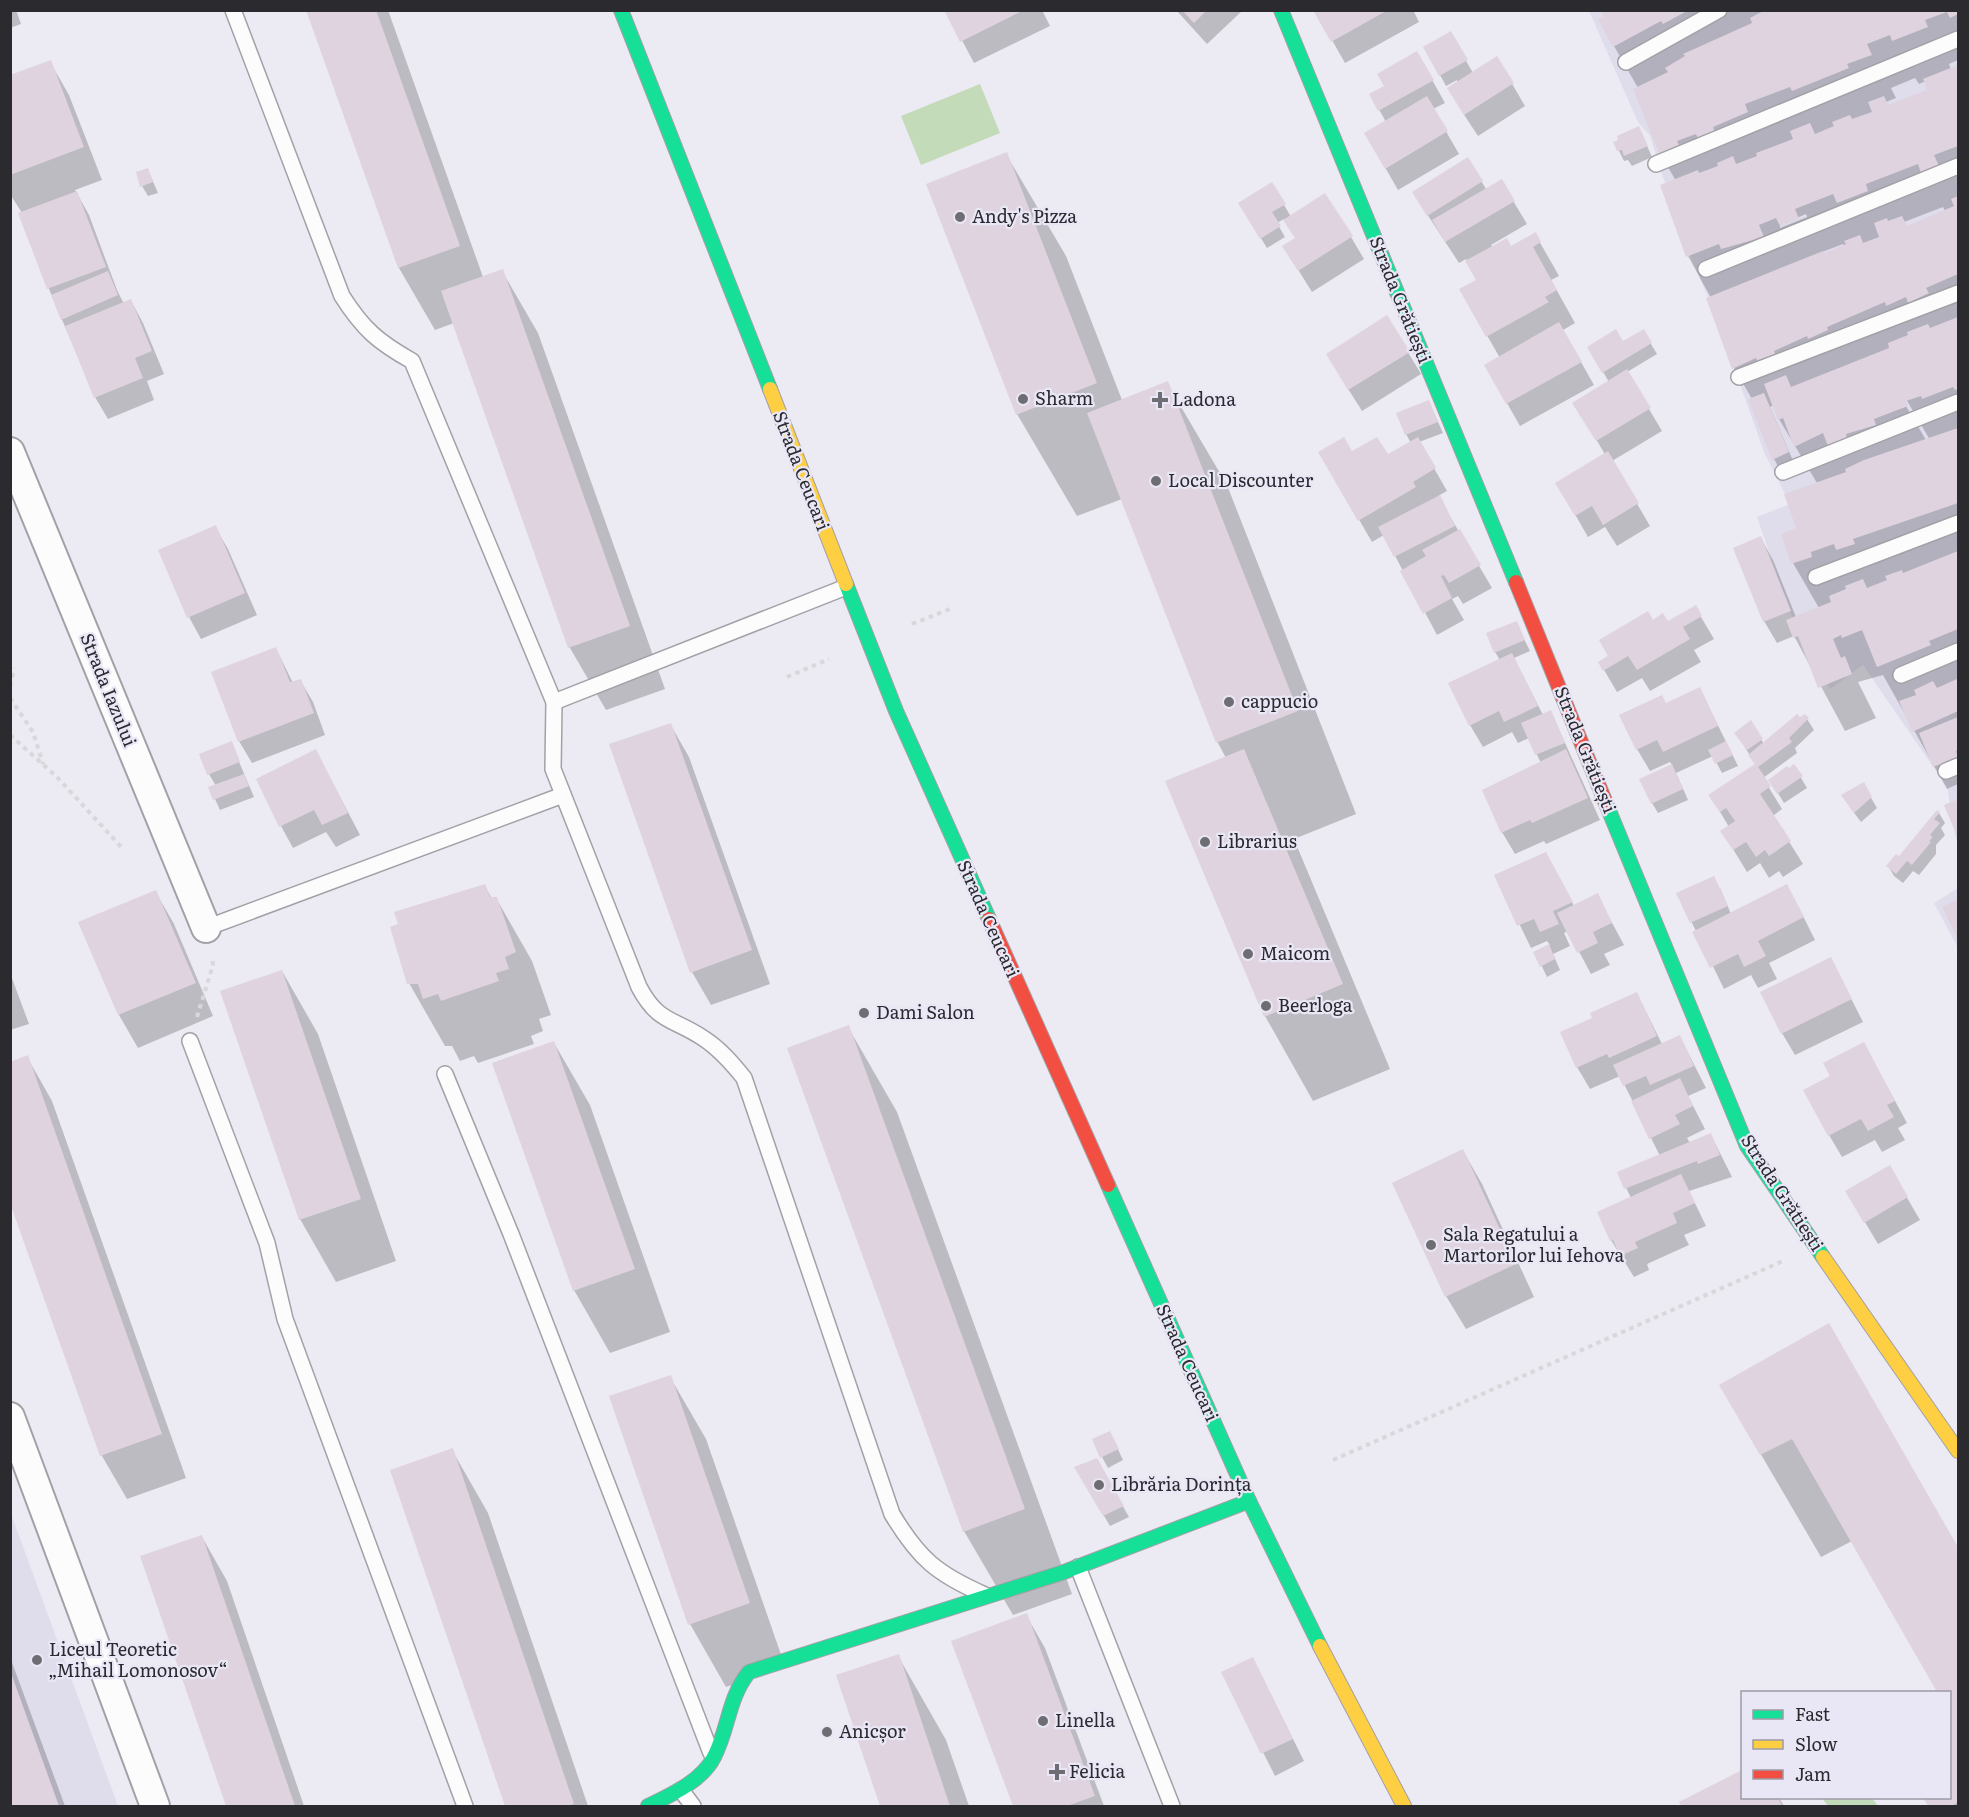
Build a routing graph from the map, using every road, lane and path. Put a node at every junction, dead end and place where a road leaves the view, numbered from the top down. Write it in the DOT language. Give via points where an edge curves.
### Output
graph roads {
  1 [pos="233,10"];
  2 [pos="621,10"];
  3 [pos="1281,10"];
  4 [pos="1719,10"];
  5 [pos="1959,39"];
  6 [pos="1626,62"];
  7 [pos="1656,164"];
  8 [pos="1959,166"];
  9 [pos="1706,269"];
  10 [pos="1959,293"];
  11 [pos="1739,377"];
  12 [pos="1959,402"];
  13 [pos="10,452"];
  14 [pos="1783,472"];
  15 [pos="1959,523"];
  16 [pos="1816,578"];
  17 [pos="846,586"];
  18 [pos="950,609"];
  19 [pos="912,624"];
  20 [pos="1959,651"];
  21 [pos="829,659"];
  22 [pos="14,668"];
  23 [pos="1901,675"];
  24 [pos="787,677"];
  25 [pos="10,686"];
  26 [pos="10,698"];
  27 [pos="555,702"];
  28 [pos="10,735"];
  29 [pos="43,764"];
  30 [pos="563,795"];
  31 [pos="124,850"];
  32 [pos="206,928"];
  33 [pos="190,1041"];
  34 [pos="445,1074"];
  35 [pos="1817,1246"];
  36 [pos="10,1417"];
  37 [pos="1959,1451"];
  38 [pos="1333,1460"];
  39 [pos="1250,1501"];
  40 [pos="1078,1567"];
  41 [pos="991,1597"];
  42 [pos="713,1759"];
  43 [pos="681,1790"];
  44 [pos="155,1806"];
  45 [pos="465,1806"];
  46 [pos="648,1806"];
  47 [pos="693,1806"];
  48 [pos="1172,1806"];
  49 [pos="1404,1806"];
  1 -- 27 [label="lane" via="342,296 361,325 384,346 412,361"];
  2 -- 17 [label="street, Strada Ceucari"];
  3 -- 35 [label="street, Strada Grătiești" via="1748,1146"];
  4 -- 6 [label="lane"];
  5 -- 7 [label="lane"];
  8 -- 9 [label="lane"];
  10 -- 11 [label="lane"];
  12 -- 14 [label="lane"];
  13 -- 32 [label="street, Strada Iazului"];
  15 -- 16 [label="lane"];
  17 -- 27 [label="lane"];
  17 -- 39 [label="street, Strada Ceucari" via="901,722"];
  18 -- 19 [label="path"];
  20 -- 23 [label="lane"];
  21 -- 24 [label="path"];
  22 -- 25 [label="path"];
  26 -- 29 [label="path" via="33,732"];
  27 -- 30 [label="lane" via="553,769"];
  28 -- 29 [label="path"];
  29 -- 31 [label="path"];
  30 -- 32 [label="lane"];
  30 -- 41 [label="lane" via="648,1003 659,1016 711,1044 744,1078 892,1514 935,1568 951,1580"];
  32 -- 33 [label="path" via="213,965"];
  33 -- 45 [label="lane" via="267,1243 285,1319"];
  34 -- 42 [label="lane"];
  35 -- 37 [label="street, Strada Grătiești"];
  35 -- 38 [label="path"];
  36 -- 44 [label="street"];
  39 -- 40 [label="street"];
  39 -- 49 [label="street, Strada Ceucari" via="1333,1673"];
  40 -- 41 [label="street"];
  40 -- 48 [label="lane"];
  41 -- 42 [label="street" via="749,1672 736,1686"];
  42 -- 43 [label="street"];
  43 -- 46 [label="street"];
  43 -- 47 [label="lane"];
}
